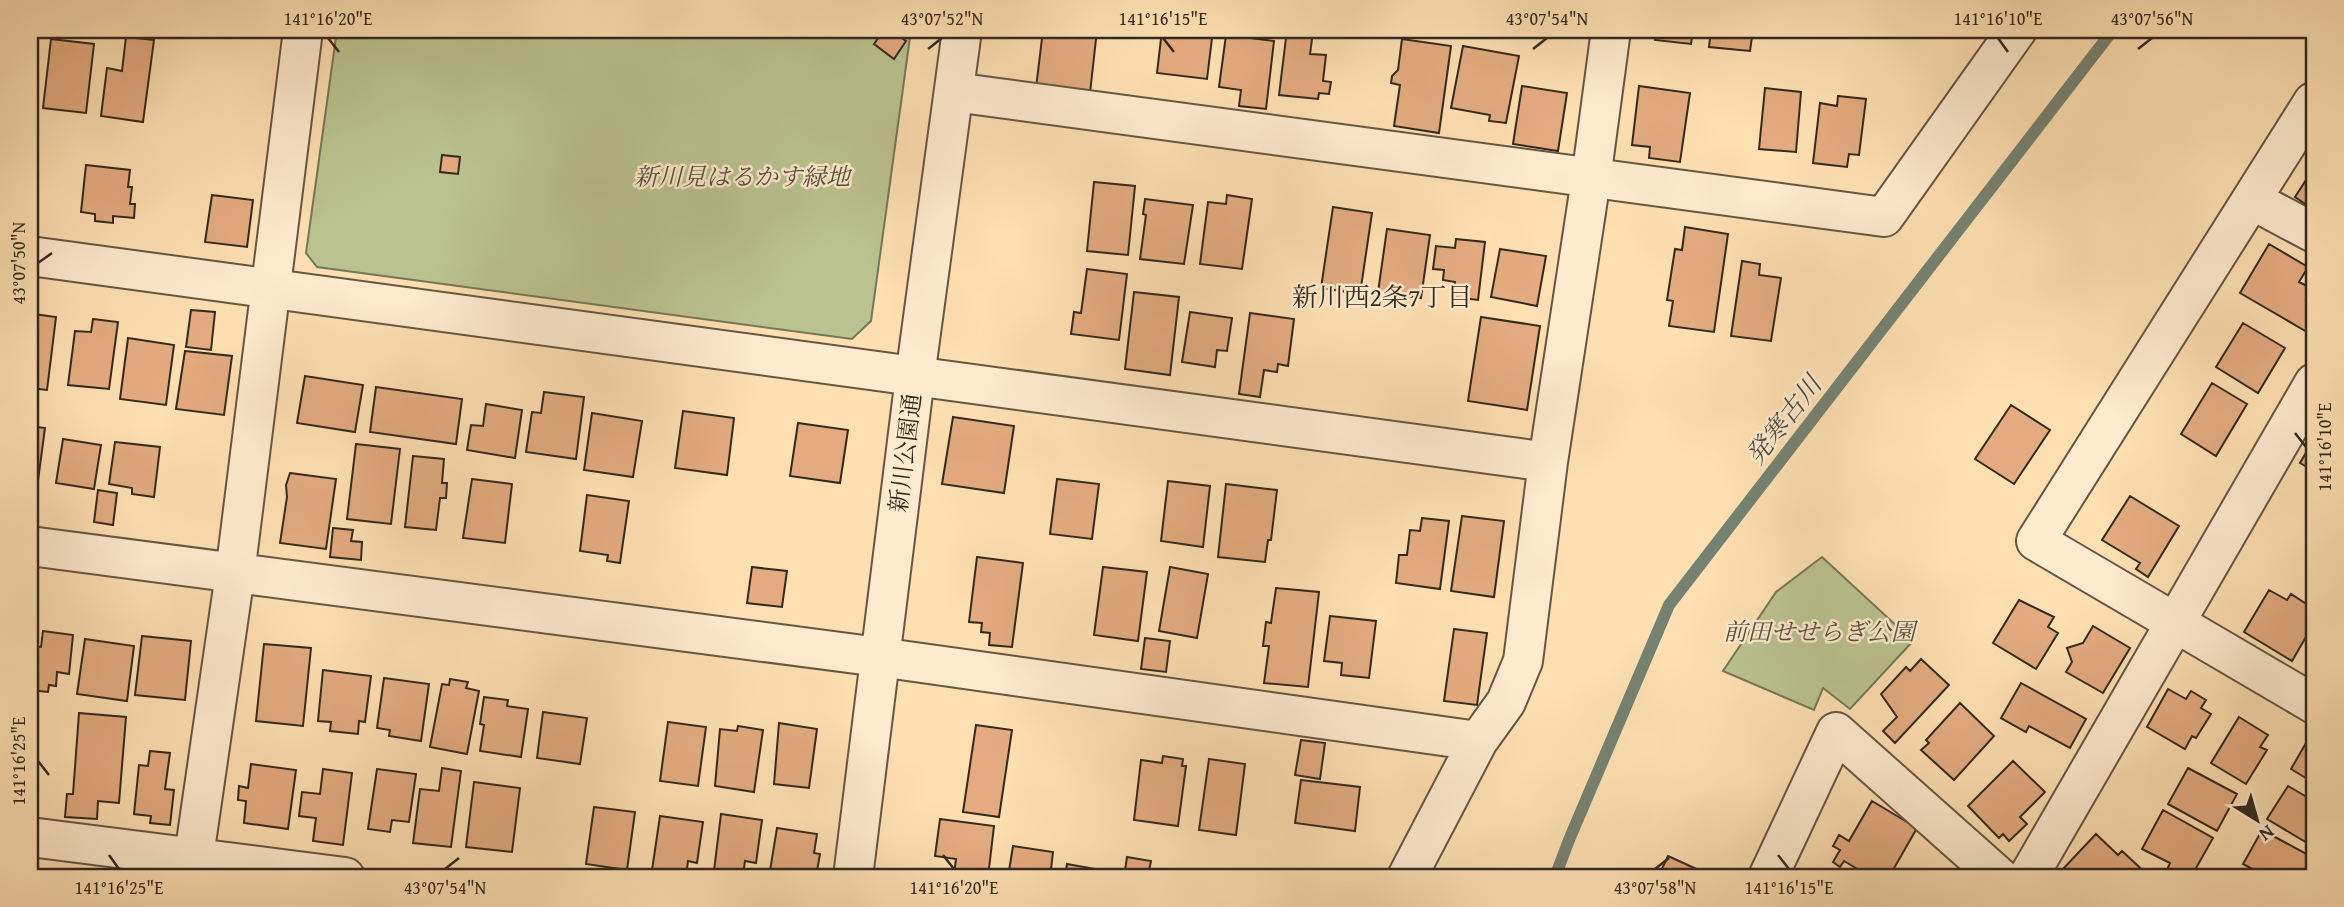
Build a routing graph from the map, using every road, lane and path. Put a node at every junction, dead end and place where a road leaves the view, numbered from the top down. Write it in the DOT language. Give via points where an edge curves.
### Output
graph roads {
  1 [pos="303,30"];
  2 [pos="962,30"];
  3 [pos="1611,30"];
  4 [pos="2017,30"];
  5 [pos="954,92"];
  6 [pos="2313,102"];
  7 [pos="1591,179"];
  8 [pos="2252,200"];
  9 [pos="2314,233"];
  10 [pos="30,256"];
  11 [pos="271,289"];
  12 [pos="915,377"];
  13 [pos="2314,383"];
  14 [pos="1548,462"];
  15 [pos="30,546"];
  16 [pos="235,574"];
  17 [pos="2176,625"];
  18 [pos="879,657"];
  19 [pos="2314,704"];
  20 [pos="1478,741"];
  21 [pos="30,836"];
  22 [pos="193,868"];
  23 [pos="345,877"];
  24 [pos="853,877"];
  25 [pos="1407,877"];
  26 [pos="1768,877"];
  27 [pos="1999,877"];
  28 [pos="2028,877"];
  1 -- 11 [label="street"];
  2 -- 5 [label="street, 新川公園通"];
  3 -- 7 [label="street"];
  4 -- 7 [label="street" via="1884,217"];
  5 -- 7 [label="street"];
  5 -- 12 [label="street, 新川公園通"];
  6 -- 8 [label="street"];
  7 -- 14 [label="street"];
  8 -- 9 [label="street"];
  8 -- 17 [label="street" via="2036,541"];
  10 -- 11 [label="street"];
  11 -- 12 [label="street"];
  11 -- 16 [label="street"];
  12 -- 14 [label="street"];
  12 -- 18 [label="street, 新川公園通"];
  13 -- 17 [label="street"];
  14 -- 20 [label="street" via="1523,661 1506,702"];
  15 -- 16 [label="street"];
  16 -- 18 [label="street"];
  16 -- 22 [label="street"];
  17 -- 19 [label="street"];
  17 -- 28 [label="street"];
  18 -- 20 [label="street"];
  18 -- 24 [label="street, 新川公園通"];
  20 -- 25 [label="street"];
  21 -- 22 [label="street"];
  22 -- 23 [label="street"];
  26 -- 27 [label="street" via="1836,732"];
}
